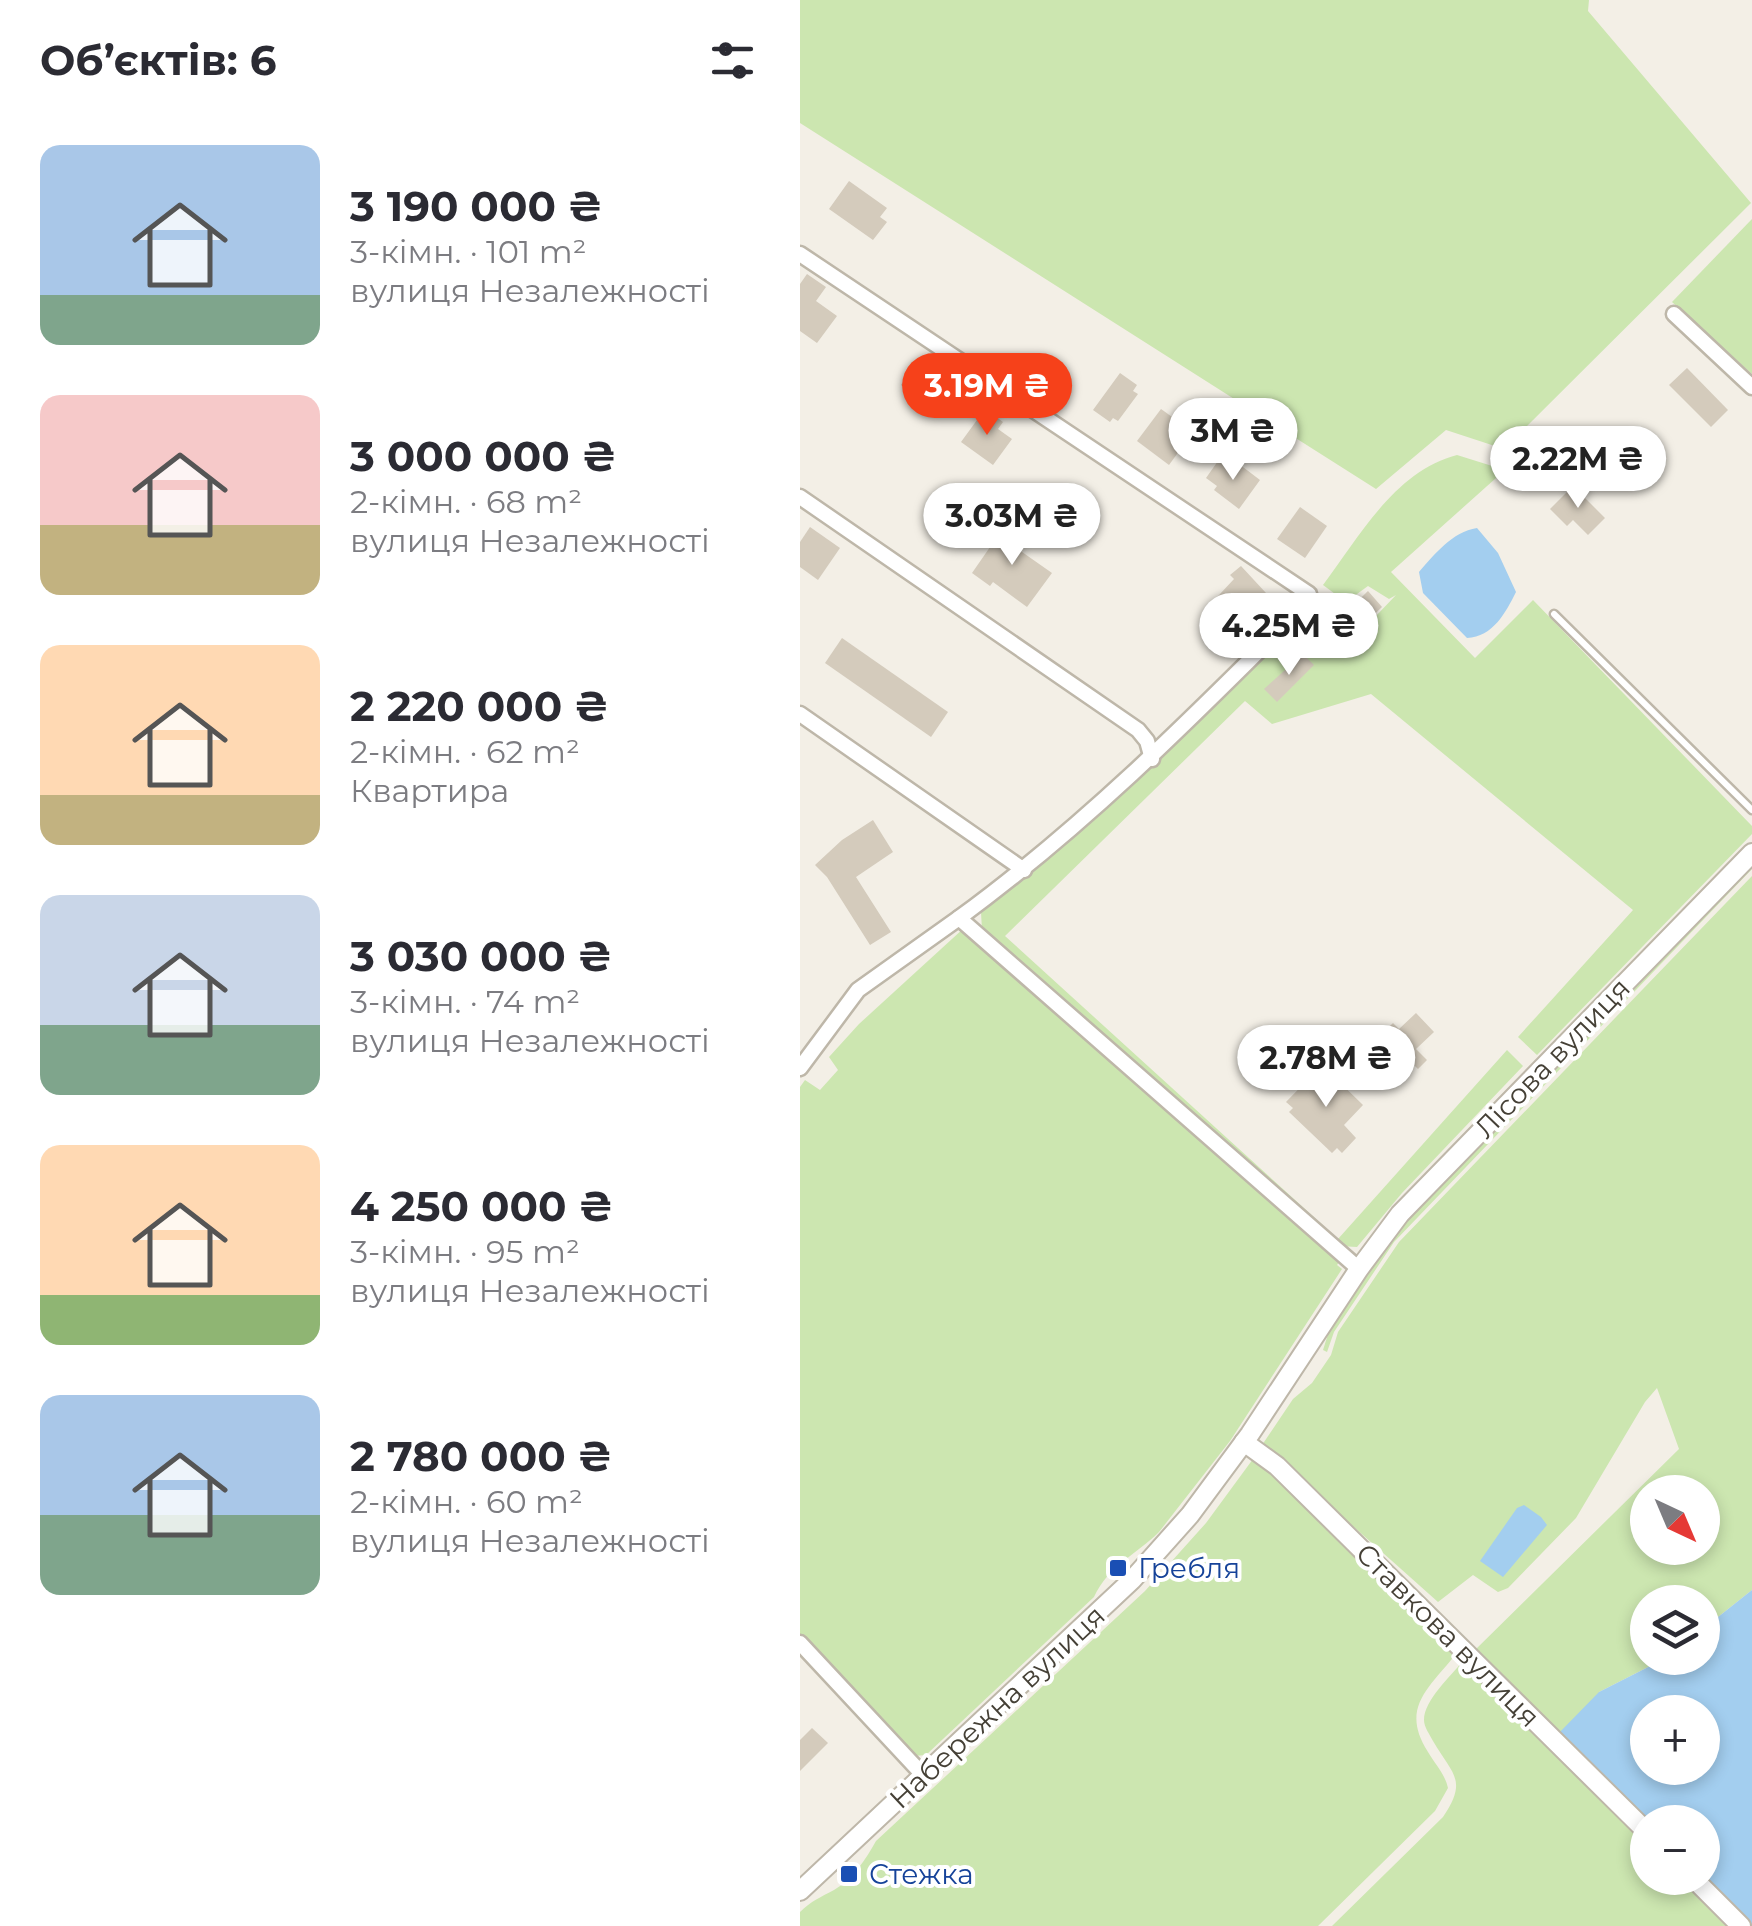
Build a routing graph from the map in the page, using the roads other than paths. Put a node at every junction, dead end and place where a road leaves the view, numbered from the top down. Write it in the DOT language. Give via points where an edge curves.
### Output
graph roads {
  1 [pos="800,254"];
  2 [pos="1674,314"];
  3 [pos="1752,387"];
  4 [pos="800,497"];
  5 [pos="1554,614"];
  6 [pos="800,714"];
  7 [pos="1152,759"];
  8 [pos="1752,810"];
  9 [pos="1752,853"];
  10 [pos="1024,870"];
  11 [pos="959,918"];
  12 [pos="800,1068"];
  13 [pos="1358,1269"];
  14 [pos="1244,1442"];
  15 [pos="800,1643"];
  16 [pos="924,1776"];
  17 [pos="1630,1815"];
  18 [pos="800,1892"];
  19 [pos="1709,1895"];
  20 [pos="1741,1926"];
  1 -- 7 [label="street" via="1309,594"];
  2 -- 3 [label="street"];
  4 -- 7 [label="street" via="1138,730"];
  5 -- 8 [label="lane"];
  6 -- 10 [label="street"];
  7 -- 10 [label="street"];
  9 -- 13 [label="street, Лісова вулиця" via="1400,1214"];
  10 -- 11 [label="street"];
  11 -- 12 [label="street" via="858,990"];
  11 -- 13 [label="street"];
  13 -- 14 [label="street, Набережна вулиця"];
  14 -- 16 [label="street, Набережна вулиця" via="1132,1580"];
  14 -- 17 [label="street, Ставкова вулиця" via="1277,1466"];
  15 -- 16 [label="street"];
  16 -- 18 [label="street, Набережна вулиця"];
  19 -- 20 [label="street"];
}
